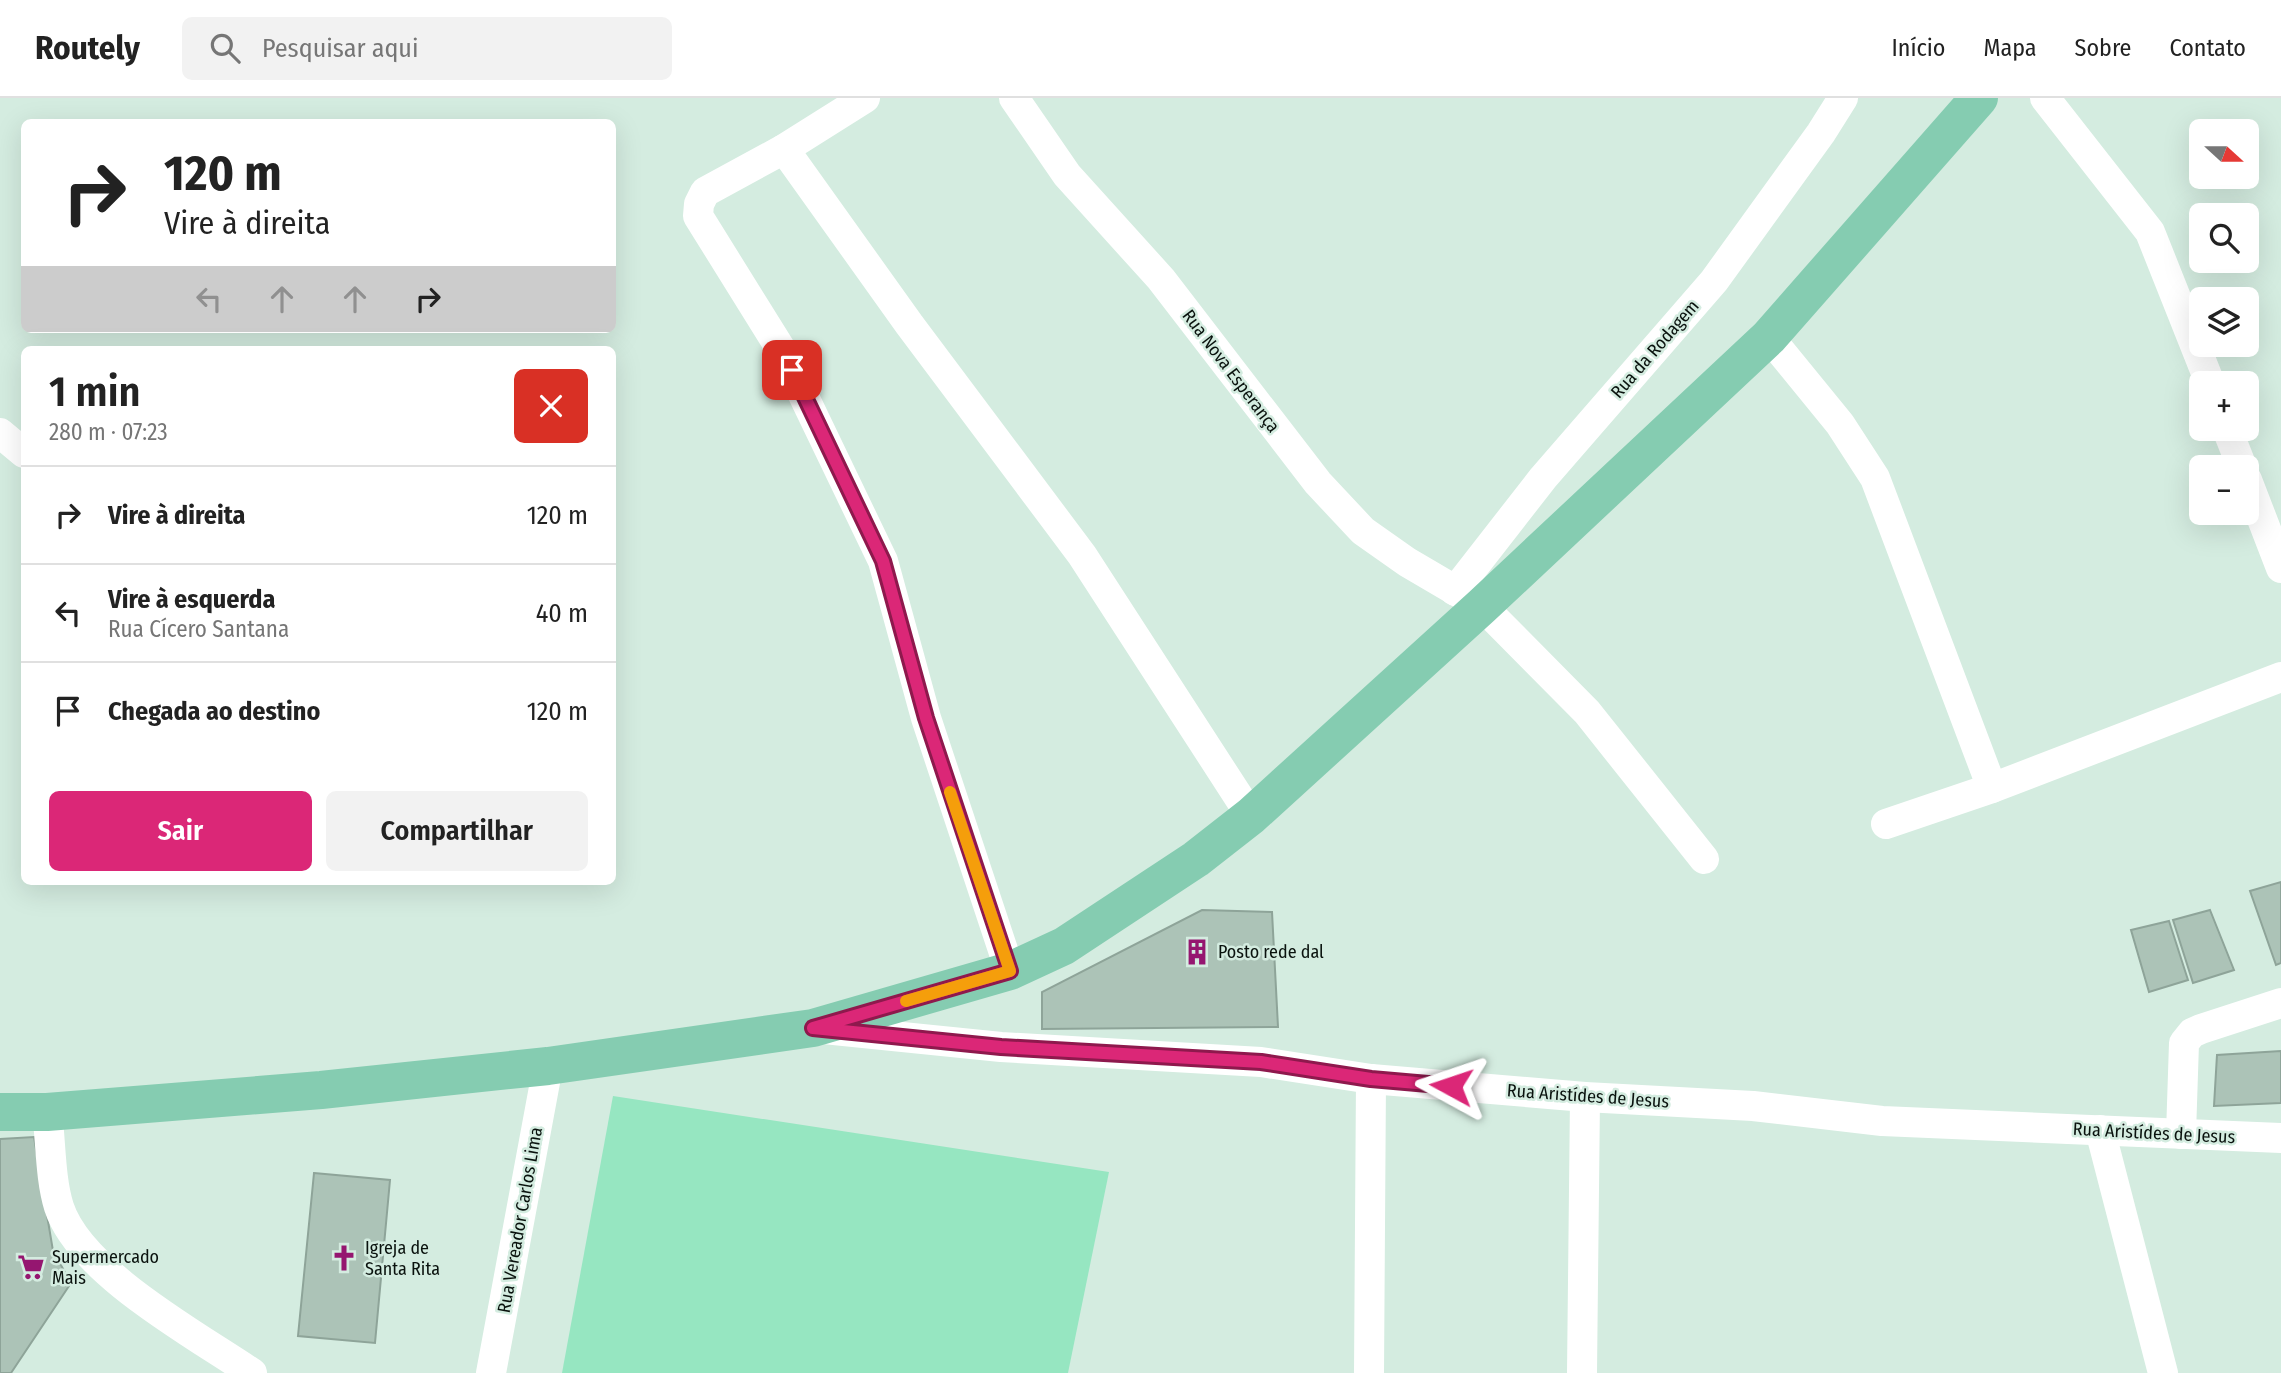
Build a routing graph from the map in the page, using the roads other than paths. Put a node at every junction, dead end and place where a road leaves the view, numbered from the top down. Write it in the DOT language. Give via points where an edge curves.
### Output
graph roads {
  1 [pos="865,98"];
  2 [pos="1014,98"];
  3 [pos="1843,98"];
  4 [pos="1979,98"];
  5 [pos="2045,98"];
  6 [pos="785,149"];
  7 [pos="1769,337"];
  8 [pos="2205,371"];
  9 [pos="0,433"];
  10 [pos="21,450"];
  11 [pos="2259,511"];
  12 [pos="2281,568"];
  13 [pos="1469,599"];
  14 [pos="2281,677"];
  15 [pos="1992,788"];
  16 [pos="1251,816"];
  17 [pos="1886,824"];
  18 [pos="1704,859"];
  19 [pos="1010,971"];
  20 [pos="2281,1003"];
  21 [pos="813,1028"];
  22 [pos="548,1066"];
  23 [pos="1371,1079"];
  24 [pos="1585,1097"];
  25 [pos="0,1112"];
  26 [pos="47,1112"];
  27 [pos="2100,1130"];
  28 [pos="2181,1134"];
  29 [pos="2281,1139"];
  30 [pos="252,1373"];
  31 [pos="491,1373"];
  32 [pos="1369,1373"];
  33 [pos="1582,1373"];
  34 [pos="2163,1373"];
  1 -- 6 [label="street"];
  2 -- 13 [label="street, Rua Nova Esperança" via="1067,175 1161,279 1318,483 1363,531"];
  3 -- 13 [label="street, Rua da Rodagem" via="1714,281 1543,478"];
  4 -- 7 [label="main road"];
  5 -- 8 [label="street" via="2150,232"];
  6 -- 16 [label="street" via="1082,555"];
  6 -- 19 [label="street" via="705,192 698,216 782,351 883,561 926,718"];
  7 -- 13 [label="main road"];
  7 -- 15 [label="street" via="1840,424 1875,478"];
  9 -- 10 [label="street"];
  11 -- 12 [label="street"];
  13 -- 16 [label="main road"];
  13 -- 18 [label="street, Rua Nova Esperança" via="1587,712"];
  14 -- 15 [label="street"];
  15 -- 17 [label="street"];
  16 -- 19 [label="main road" via="1196,859 1064,946"];
  19 -- 21 [label="main road"];
  20 -- 28 [label="street" via="2201,1029 2184,1043"];
  21 -- 22 [label="main road"];
  21 -- 23 [label="street, Rua Aristídes de Jesus" via="1001,1047 1261,1062"];
  22 -- 26 [label="main road"];
  22 -- 31 [label="street, Rua Vereador Carlos Lima"];
  23 -- 24 [label="street, Rua Aristídes de Jesus"];
  23 -- 32 [label="street"];
  24 -- 27 [label="street, Rua Aristídes de Jesus" via="1753,1105 1882,1121"];
  24 -- 33 [label="street"];
  25 -- 26 [label="main road"];
  26 -- 30 [label="street" via="59,1206 72,1235 101,1268"];
  27 -- 28 [label="street, Rua Aristídes de Jesus"];
  27 -- 34 [label="street"];
  28 -- 29 [label="street, Rua Aristídes de Jesus"];
}
